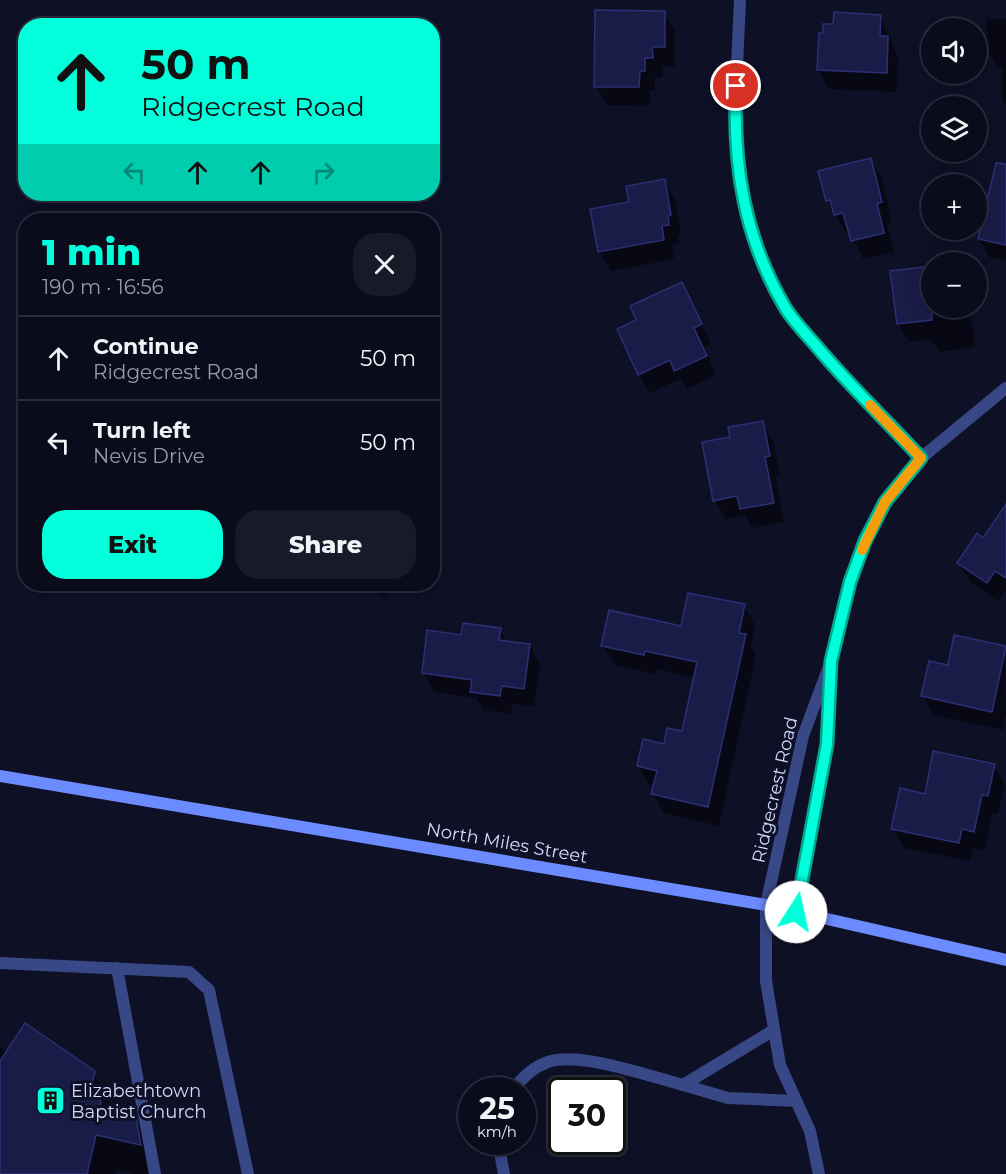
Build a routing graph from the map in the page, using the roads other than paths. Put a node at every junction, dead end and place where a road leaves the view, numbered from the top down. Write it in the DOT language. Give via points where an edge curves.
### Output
graph roads {
  1 [pos="740,0"];
  2 [pos="1006,388"];
  3 [pos="921,458"];
  4 [pos="831,661"];
  5 [pos="0,776"];
  6 [pos="766,905"];
  7 [pos="796,912"];
  8 [pos="1006,960"];
  9 [pos="0,963"];
  10 [pos="117,968"];
  11 [pos="774,1029"];
  12 [pos="523,1077"];
  13 [pos="683,1085"];
  14 [pos="796,1101"];
  15 [pos="500,1155"];
  16 [pos="155,1174"];
  17 [pos="248,1174"];
  18 [pos="504,1174"];
  19 [pos="819,1174"];
  1 -- 3 [label="street" via="735,129 739,185 750,230 787,311 837,371"];
  2 -- 3 [label="street, Ridgecrest Road"];
  3 -- 4 [label="street, Ridgecrest Road" via="885,502 865,541 850,582"];
  4 -- 6 [label="street, Ridgecrest Road" via="802,736"];
  4 -- 7 [label="street" via="827,744"];
  5 -- 6 [label="main road, North Miles Street"];
  6 -- 7 [label="main road, North Miles Street"];
  6 -- 11 [label="street, Ridgecrest Road" via="766,981"];
  7 -- 8 [label="main road, North Miles Street"];
  9 -- 10 [label="street"];
  10 -- 16 [label="street"];
  10 -- 17 [label="street" via="189,972 209,990"];
  11 -- 13 [label="street"];
  11 -- 14 [label="street, Ridgecrest Road" via="780,1065"];
  12 -- 13 [label="street" via="548,1062 579,1059"];
  13 -- 14 [label="street" via="728,1098"];
  14 -- 19 [label="street, Ridgecrest Road" via="810,1131"];
  15 -- 18 [label="street"];
}
